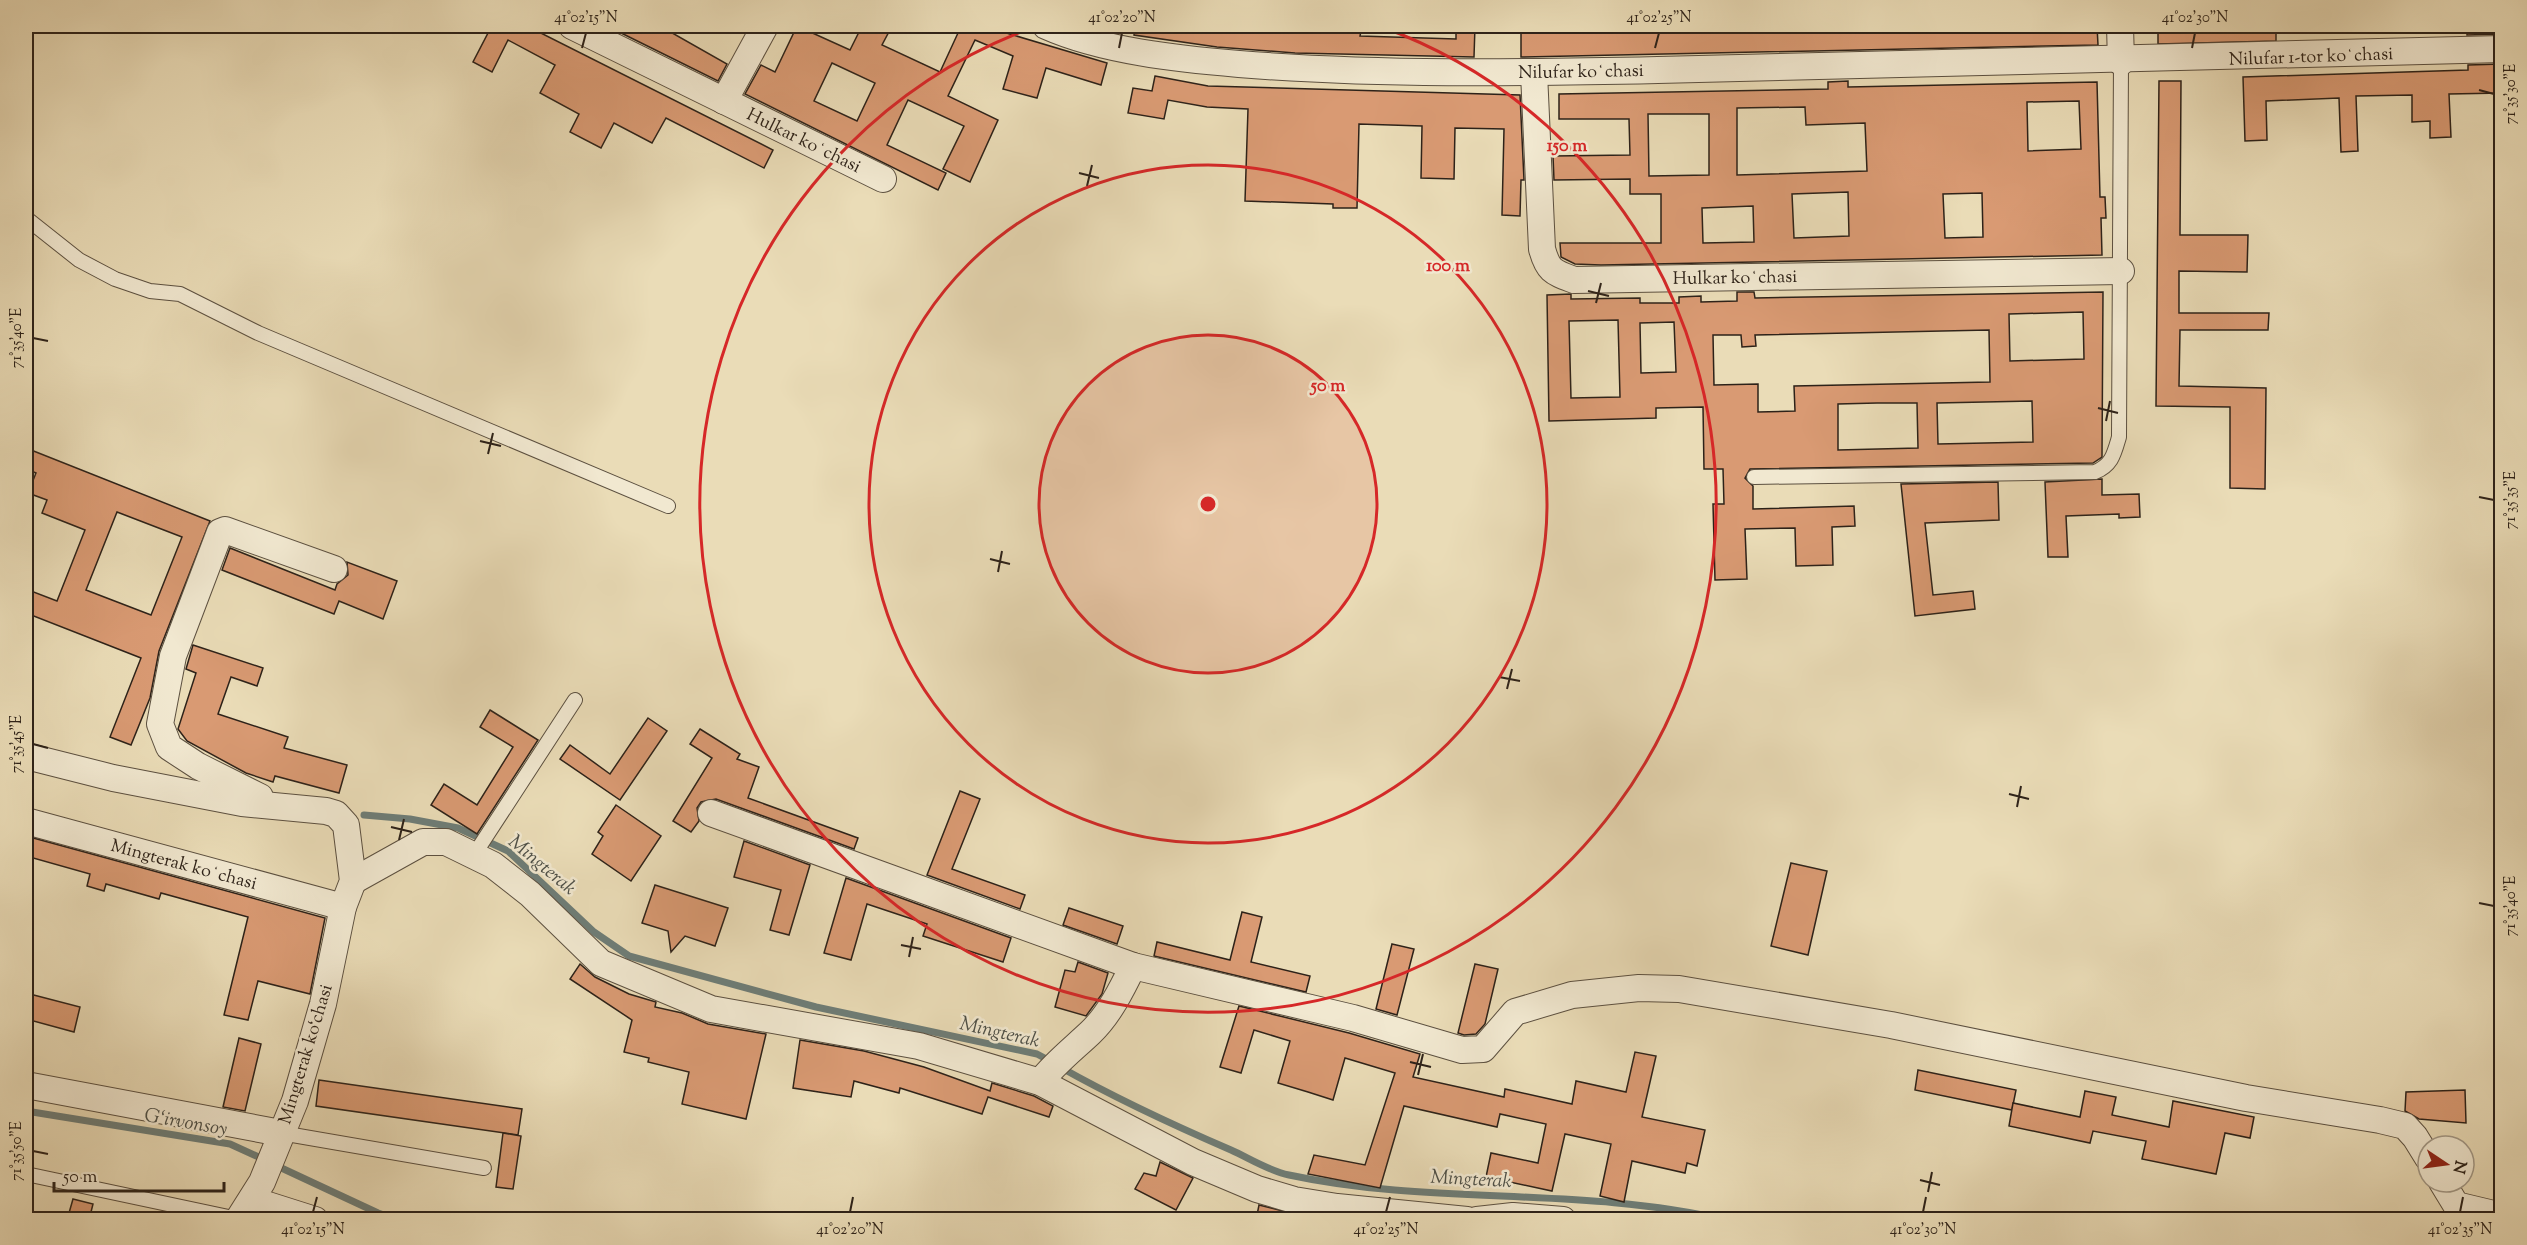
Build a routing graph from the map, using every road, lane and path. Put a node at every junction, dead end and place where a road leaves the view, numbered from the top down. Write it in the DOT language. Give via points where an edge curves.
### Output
graph roads {
  1 [pos="572,26"];
  2 [pos="765,26"];
  3 [pos="1046,26"];
  4 [pos="2120,26"];
  5 [pos="2502,49"];
  6 [pos="2121,62"];
  7 [pos="1534,73"];
  8 [pos="724,101"];
  9 [pos="883,178"];
  10 [pos="26,218"];
  11 [pos="2121,271"];
  12 [pos="1754,477"];
  13 [pos="668,506"];
  14 [pos="334,569"];
  15 [pos="575,700"];
  16 [pos="26,756"];
  17 [pos="279,806"];
  18 [pos="711,813"];
  19 [pos="26,821"];
  20 [pos="474,855"];
  21 [pos="353,881"];
  22 [pos="342,907"];
  23 [pos="1133,966"];
  24 [pos="1045,1076"];
  25 [pos="26,1085"];
  26 [pos="281,1133"];
  27 [pos="2416,1139"];
  28 [pos="484,1168"];
  29 [pos="26,1174"];
  30 [pos="2449,1194"];
  31 [pos="248,1205"];
  32 [pos="2502,1216"];
  33 [pos="315,1220"];
  34 [pos="1467,1220"];
  35 [pos="1477,1220"];
  36 [pos="1563,1220"];
  1 -- 8 [label="street, Hulkar koʻchasi"];
  2 -- 8 [label="street, Hulkar koʻchasi"];
  3 -- 7 [label="street, Nilufar koʻchasi" via="1064,34 1173,58 1302,69"];
  4 -- 6 [label="street"];
  5 -- 6 [label="street, Nilufar 1-tor koʻchasi"];
  6 -- 7 [label="street, Nilufar koʻchasi"];
  6 -- 11 [label="lane"];
  7 -- 11 [label="street, Hulkar koʻchasi" via="1542,249 1546,265 1574,280"];
  8 -- 9 [label="street, Hulkar koʻchasi"];
  10 -- 13 [label="lane" via="79,260 115,279 150,291 180,294 258,333"];
  11 -- 12 [label="lane" via="2119,437 2107,467 2095,472"];
  14 -- 17 [label="street" via="225,530 220,532 174,656 159,724 169,747 198,766"];
  15 -- 20 [label="lane"];
  16 -- 17 [label="street" via="123,780 242,803"];
  17 -- 21 [label="street" via="336,814 346,825"];
  18 -- 23 [label="street"];
  19 -- 22 [label="street, Mingterak koʻchasi"];
  20 -- 21 [label="street" via="446,842 423,842"];
  20 -- 24 [label="street" via="530,894 601,963 661,990 711,1009 919,1046"];
  21 -- 22 [label="street, Mingterak ko‘chasi"];
  22 -- 26 [label="street, Mingterak ko‘chasi" via="323,1004 295,1101"];
  23 -- 24 [label="street" via="1119,995 1091,1032"];
  23 -- 27 [label="street" via="1364,1021 1462,1050 1483,1049 1515,1012 1572,994 1639,987 1679,989 1891,1025 2246,1098 2380,1120 2405,1126"];
  24 -- 34 [label="street" via="1193,1162 1257,1189 1337,1207"];
  25 -- 26 [label="street"];
  26 -- 28 [label="lane"];
  26 -- 31 [label="street, Mingterak ko‘chasi"];
  29 -- 31 [label="lane"];
  30 -- 32 [label="street" via="2456,1205"];
  31 -- 33 [label="street"];
  35 -- 36 [label="street" via="1513,1216"];
}
